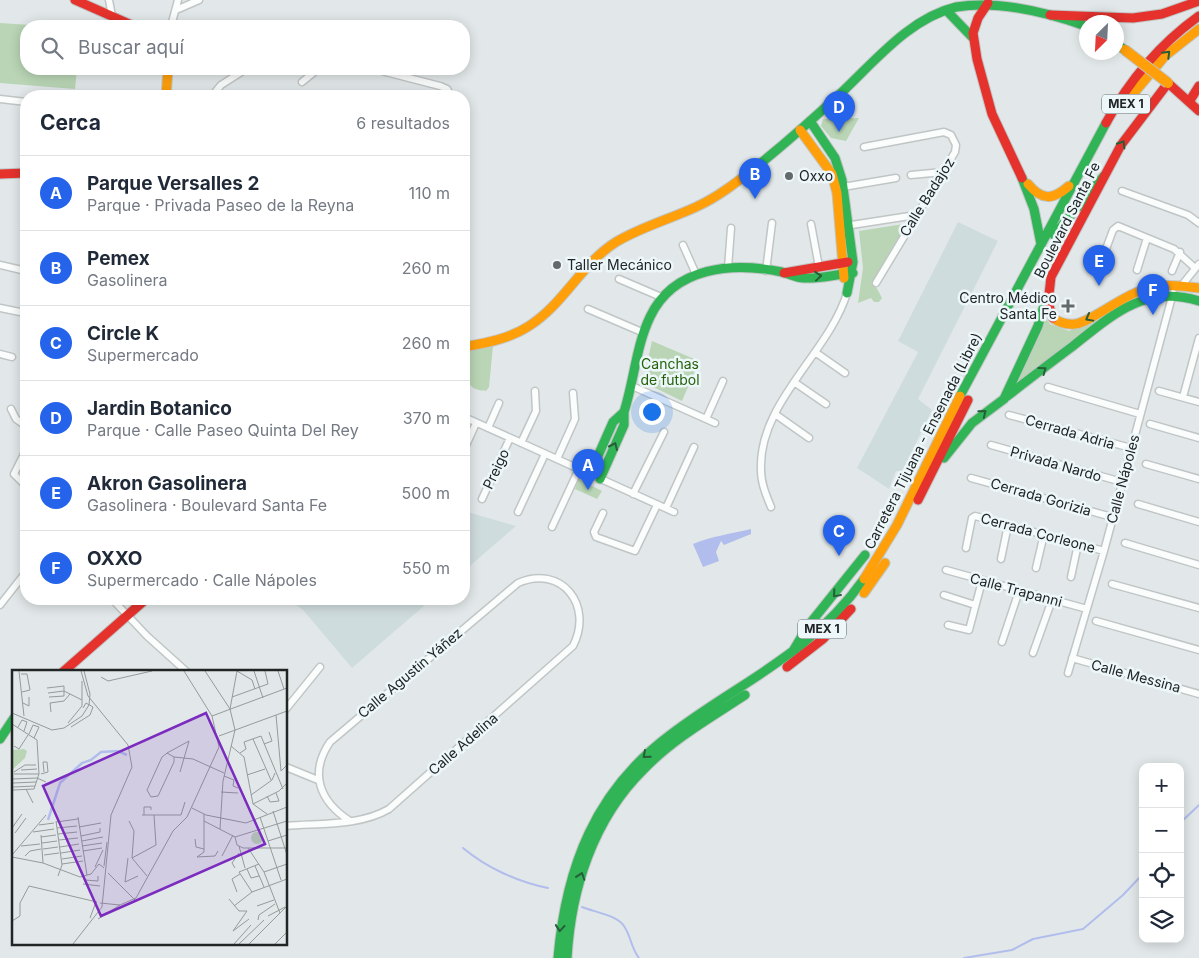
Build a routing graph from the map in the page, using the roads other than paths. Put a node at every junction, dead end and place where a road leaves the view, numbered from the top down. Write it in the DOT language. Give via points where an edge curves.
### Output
graph roads {
  1 [pos="75,0"];
  2 [pos="109,0"];
  3 [pos="178,0"];
  4 [pos="199,0"];
  5 [pos="1199,1"];
  6 [pos="988,3"];
  7 [pos="176,10"];
  8 [pos="946,10"];
  9 [pos="1050,15"];
  10 [pos="112,16"];
  11 [pos="1199,16"];
  12 [pos="121,20"];
  13 [pos="173,20"];
  14 [pos="1079,24"];
  15 [pos="1199,29"];
  16 [pos="972,37"];
  17 [pos="1124,49"];
  18 [pos="168,75"];
  19 [pos="237,75"];
  20 [pos="311,75"];
  21 [pos="397,75"];
  22 [pos="302,82"];
  23 [pos="1168,82"];
  24 [pos="1199,86"];
  25 [pos="166,90"];
  26 [pos="217,90"];
  27 [pos="447,90"];
  28 [pos="0,99"];
  29 [pos="20,101"];
  30 [pos="1189,102"];
  31 [pos="1199,111"];
  32 [pos="810,121"];
  33 [pos="800,130"];
  34 [pos="864,147"];
  35 [pos="836,172"];
  36 [pos="944,172"];
  37 [pos="1020,172"];
  38 [pos="20,173"];
  39 [pos="0,174"];
  40 [pos="912,174"];
  41 [pos="1104,176"];
  42 [pos="896,178"];
  43 [pos="1075,180"];
  44 [pos="843,187"];
  45 [pos="1122,191"];
  46 [pos="916,215"];
  47 [pos="772,223"];
  48 [pos="1199,223"];
  49 [pos="811,224"];
  50 [pos="845,226"];
  51 [pos="731,228"];
  52 [pos="1054,235"];
  53 [pos="1147,238"];
  54 [pos="1041,244"];
  55 [pos="683,246"];
  56 [pos="1180,252"];
  57 [pos="1103,257"];
  58 [pos="0,265"];
  59 [pos="1197,266"];
  60 [pos="819,267"];
  61 [pos="848,267"];
  62 [pos="728,268"];
  63 [pos="20,270"];
  64 [pos="1137,270"];
  65 [pos="766,271"];
  66 [pos="1172,271"];
  67 [pos="695,272"];
  68 [pos="784,273"];
  69 [pos="619,279"];
  70 [pos="876,283"];
  71 [pos="1176,288"];
  72 [pos="1199,288"];
  73 [pos="848,293"];
  74 [pos="661,297"];
  75 [pos="1046,299"];
  76 [pos="1199,301"];
  77 [pos="0,308"];
  78 [pos="588,309"];
  79 [pos="1111,310"];
  80 [pos="20,312"];
  81 [pos="644,333"];
  82 [pos="1199,338"];
  83 [pos="470,346"];
  84 [pos="815,352"];
  85 [pos="0,354"];
  86 [pos="12,357"];
  87 [pos="845,373"];
  88 [pos="723,381"];
  89 [pos="794,382"];
  90 [pos="632,386"];
  91 [pos="1048,387"];
  92 [pos="534,391"];
  93 [pos="1159,391"];
  94 [pos="573,393"];
  95 [pos="1183,397"];
  96 [pos="1004,399"];
  97 [pos="1199,402"];
  98 [pos="499,403"];
  99 [pos="826,404"];
  100 [pos="10,409"];
  101 [pos="624,412"];
  102 [pos="775,414"];
  103 [pos="1140,414"];
  104 [pos="1009,415"];
  105 [pos="706,419"];
  106 [pos="470,420"];
  107 [pos="20,422"];
  108 [pos="476,423"];
  109 [pos="715,423"];
  110 [pos="1150,424"];
  111 [pos="488,428"];
  112 [pos="664,432"];
  113 [pos="470,436"];
  114 [pos="510,438"];
  115 [pos="809,438"];
  116 [pos="1199,438"];
  117 [pos="521,443"];
  118 [pos="991,446"];
  119 [pos="694,448"];
  120 [pos="1131,448"];
  121 [pos="545,454"];
  122 [pos="557,459"];
  123 [pos="20,462"];
  124 [pos="1146,464"];
  125 [pos="579,469"];
  126 [pos="590,474"];
  127 [pos="971,478"];
  128 [pos="600,479"];
  129 [pos="929,479"];
  130 [pos="1199,479"];
  131 [pos="20,480"];
  132 [pos="1122,482"];
  133 [pos="633,494"];
  134 [pos="482,499"];
  135 [pos="1138,504"];
  136 [pos="657,505"];
  137 [pos="770,507"];
  138 [pos="666,508"];
  139 [pos="518,512"];
  140 [pos="674,512"];
  141 [pos="603,513"];
  142 [pos="1112,518"];
  143 [pos="1199,522"];
  144 [pos="1008,525"];
  145 [pos="552,527"];
  146 [pos="1044,534"];
  147 [pos="1125,543"];
  148 [pos="1078,544"];
  149 [pos="966,548"];
  150 [pos="1104,551"];
  151 [pos="865,554"];
  152 [pos="1001,558"];
  153 [pos="1199,565"];
  154 [pos="1036,568"];
  155 [pos="946,570"];
  156 [pos="1071,577"];
  157 [pos="20,580"];
  158 [pos="982,581"];
  159 [pos="1112,584"];
  160 [pos="1019,591"];
  161 [pos="571,594"];
  162 [pos="944,596"];
  163 [pos="1052,600"];
  164 [pos="0,605"];
  165 [pos="117,605"];
  166 [pos="138,605"];
  167 [pos="975,605"];
  168 [pos="1199,608"];
  169 [pos="1087,609"];
  170 [pos="126,615"];
  171 [pos="1096,621"];
  172 [pos="948,626"];
  173 [pos="1002,642"];
  174 [pos="1199,650"];
  175 [pos="1033,653"];
  176 [pos="792,654"];
  177 [pos="1072,658"];
  178 [pos="320,667"];
  179 [pos="65,670"];
  180 [pos="185,670"];
  181 [pos="1068,672"];
  182 [pos="1199,694"];
  183 [pos="288,706"];
  184 [pos="12,721"];
  185 [pos="0,739"];
  186 [pos="288,768"];
  187 [pos="318,780"];
  188 [pos="350,821"];
  189 [pos="288,826"];
  190 [pos="558,958"];
  191 [pos="567,958"];
  1 -- 10 [label="main road"];
  2 -- 10 [label="street"];
  3 -- 7 [label="street"];
  4 -- 7 [label="street"];
  5 -- 9 [label="main road" via="1162,14 1133,18"];
  6 -- 8 [label="main road"];
  6 -- 9 [label="main road"];
  6 -- 16 [label="main road" via="978,18"];
  7 -- 13 [label="street"];
  8 -- 16 [label="main road"];
  8 -- 32 [label="main road" via="902,39"];
  9 -- 14 [label="main road"];
  10 -- 12 [label="main road"];
  11 -- 43 [label="main road, Carretera Tijuana - Ensenada (Libre) / MEX 1" via="1158,49 1137,75 1109,116"];
  52 -- 15 [label="main road, Carretera Tijuana - Ensenada (Libre) / MEX 1, one-way" via="1130,96 1165,56"];
  16 -- 37 [label="main road" via="992,114"];
  17 -- 23 [label="main road, bridge"];
  18 -- 25 [label="main road"];
  19 -- 26 [label="street"];
  20 -- 22 [label="street"];
  21 -- 27 [label="street"];
  23 -- 30 [label="main road"];
  41 -- 23 [label="main road, Boulevard Santa Fe, one-way" via="1121,145"];
  24 -- 30 [label="main road"];
  28 -- 29 [label="street"];
  30 -- 31 [label="main road"];
  32 -- 33 [label="main road"];
  32 -- 35 [label="main road" via="835,158"];
  33 -- 35 [label="main road"];
  33 -- 83 [label="main road" via="725,192 630,235 603,251 529,327 504,339"];
  34 -- 36 [label="street, Calle Badajoz" via="948,133 954,138 955,152"];
  35 -- 44 [label="main road"];
  35 -- 50 [label="main road"];
  36 -- 40 [label="street"];
  36 -- 46 [label="street, Calle Badajoz"];
  37 -- 43 [label="main road" via="1034,192 1049,199"];
  37 -- 54 [label="main road"];
  38 -- 39 [label="main road"];
  41 -- 52 [label="main road"];
  41 -- 75 [label="main road, Boulevard Santa Fe" via="1052,277"];
  42 -- 44 [label="street"];
  43 -- 54 [label="main road, Carretera Tijuana - Ensenada (Libre) / MEX 1"];
  44 -- 50 [label="main road"];
  45 -- 48 [label="street" via="1188,215"];
  46 -- 50 [label="street"];
  46 -- 70 [label="street, Calle Badajoz"];
  47 -- 65 [label="street"];
  49 -- 60 [label="street"];
  50 -- 61 [label="main road"];
  51 -- 62 [label="street"];
  52 -- 129 [label="main road, Carretera Tijuana - Ensenada (Libre) / MEX 1"];
  53 -- 56 [label="street"];
  53 -- 57 [label="street" via="1116,226"];
  53 -- 64 [label="street"];
  54 -- 176 [label="main road, Carretera Tijuana - Ensenada (Libre) / MEX 1" via="879,558 848,602"];
  55 -- 67 [label="street"];
  56 -- 59 [label="street"];
  56 -- 66 [label="street"];
  58 -- 63 [label="street"];
  59 -- 71 [label="street"];
  60 -- 61 [label="main road"];
  60 -- 68 [label="main road"];
  68 -- 61 [label="main road, one-way" via="796,278 819,277"];
  61 -- 73 [label="main road"];
  62 -- 65 [label="main road"];
  62 -- 67 [label="main road"];
  65 -- 68 [label="main road"];
  67 -- 74 [label="main road"];
  69 -- 74 [label="street"];
  71 -- 72 [label="main road, Boulevard Santa Fe"];
  71 -- 76 [label="main road, Boulevard Santa Fe"];
  71 -- 79 [label="main road, Boulevard Santa Fe"];
  71 -- 103 [label="street, Calle Nápoles"];
  73 -- 84 [label="street"];
  74 -- 81 [label="main road"];
  79 -- 75 [label="main road, Boulevard Santa Fe, one-way" via="1068,326 1052,316"];
  75 -- 96 [label="main road" via="1038,326"];
  77 -- 80 [label="street"];
  78 -- 81 [label="street"];
  96 -- 79 [label="main road, Boulevard Santa Fe, one-way"];
  81 -- 90 [label="main road"];
  82 -- 95 [label="street"];
  84 -- 87 [label="street"];
  84 -- 89 [label="street"];
  85 -- 86 [label="street"];
  88 -- 105 [label="street"];
  89 -- 99 [label="street"];
  89 -- 102 [label="street"];
  90 -- 101 [label="main road"];
  90 -- 105 [label="street"];
  91 -- 103 [label="street"];
  92 -- 117 [label="street" via="536,411"];
  93 -- 95 [label="street"];
  94 -- 122 [label="street" via="574,419"];
  95 -- 97 [label="street"];
  129 -- 96 [label="main road, Boulevard Santa Fe, one-way" via="972,423"];
  98 -- 111 [label="street"];
  100 -- 107 [label="street"];
  101 -- 126 [label="main road" via="614,422"];
  128 -- 101 [label="main road, one-way" via="624,425"];
  102 -- 115 [label="street"];
  102 -- 137 [label="street" via="761,461 762,482"];
  103 -- 120 [label="street, Calle Nápoles"];
  104 -- 120 [label="street, Cerrada Adria"];
  105 -- 109 [label="street"];
  106 -- 108 [label="street"];
  108 -- 111 [label="street"];
  108 -- 113 [label="street"];
  110 -- 116 [label="street"];
  111 -- 114 [label="street"];
  112 -- 133 [label="street"];
  114 -- 117 [label="street"];
  114 -- 134 [label="street, Preigo"];
  117 -- 121 [label="street"];
  118 -- 132 [label="street, Privada Nardo"];
  119 -- 138 [label="street"];
  120 -- 132 [label="street, Calle Nápoles"];
  121 -- 122 [label="street"];
  121 -- 139 [label="street"];
  122 -- 125 [label="street"];
  123 -- 131 [label="street" via="14,474"];
  124 -- 130 [label="street"];
  125 -- 126 [label="street"];
  125 -- 145 [label="street"];
  126 -- 128 [label="street"];
  127 -- 142 [label="street, Cerrada Gorizia"];
  128 -- 133 [label="street"];
  191 -- 129 [label="main road, Carretera Tijuana - Ensenada (Libre) / MEX 1, one-way" via="572,910 583,871 601,828 624,791 669,746 803,656 841,621 882,567"];
  132 -- 142 [label="street, Calle Nápoles"];
  133 -- 136 [label="street"];
  135 -- 143 [label="street"];
  136 -- 138 [label="street"];
  136 -- 141 [label="street" via="635,551 596,537 594,532"];
  138 -- 140 [label="street"];
  142 -- 150 [label="street, Calle Nápoles"];
  144 -- 146 [label="street, Cerrada Corleone"];
  144 -- 149 [label="street, Cerrada Corleone" via="973,516"];
  144 -- 152 [label="street"];
  146 -- 148 [label="street, Cerrada Corleone"];
  146 -- 154 [label="street"];
  147 -- 153 [label="street"];
  148 -- 150 [label="street, Cerrada Corleone"];
  148 -- 156 [label="street"];
  150 -- 169 [label="street, Calle Nápoles"];
  151 -- 176 [label="main road, one-way" via="848,580 802,634"];
  155 -- 158 [label="street, Calle Trapanni"];
  157 -- 164 [label="street"];
  158 -- 160 [label="street, Calle Trapanni"];
  158 -- 167 [label="street"];
  159 -- 168 [label="street"];
  160 -- 163 [label="street, Calle Trapanni"];
  160 -- 173 [label="street"];
  161 -- 187 [label="street, Calle Agustin Yáñez" via="560,584 537,578 518,582 330,742 321,758"];
  161 -- 188 [label="street, Calle Adelina" via="578,606 580,625 578,636 567,653 389,809 368,819"];
  162 -- 167 [label="street"];
  163 -- 169 [label="street, Calle Trapanni"];
  163 -- 175 [label="street"];
  165 -- 170 [label="street"];
  166 -- 170 [label="main road"];
  167 -- 172 [label="street" via="968,631"];
  169 -- 177 [label="street, Calle Nápoles"];
  170 -- 179 [label="main road"];
  170 -- 180 [label="street"];
  171 -- 174 [label="street"];
  176 -- 190 [label="main road, Carretera Tijuana - Ensenada (Libre) / MEX 1, one-way" via="671,734 624,776 600,810 575,862 560,921"];
  177 -- 181 [label="street, Calle Nápoles"];
  177 -- 182 [label="street, Calle Messina"];
  178 -- 183 [label="street"];
  184 -- 185 [label="main road"];
  186 -- 187 [label="street"];
  187 -- 188 [label="street" via="333,806"];
  188 -- 189 [label="street, Calle Adelina"];
}
